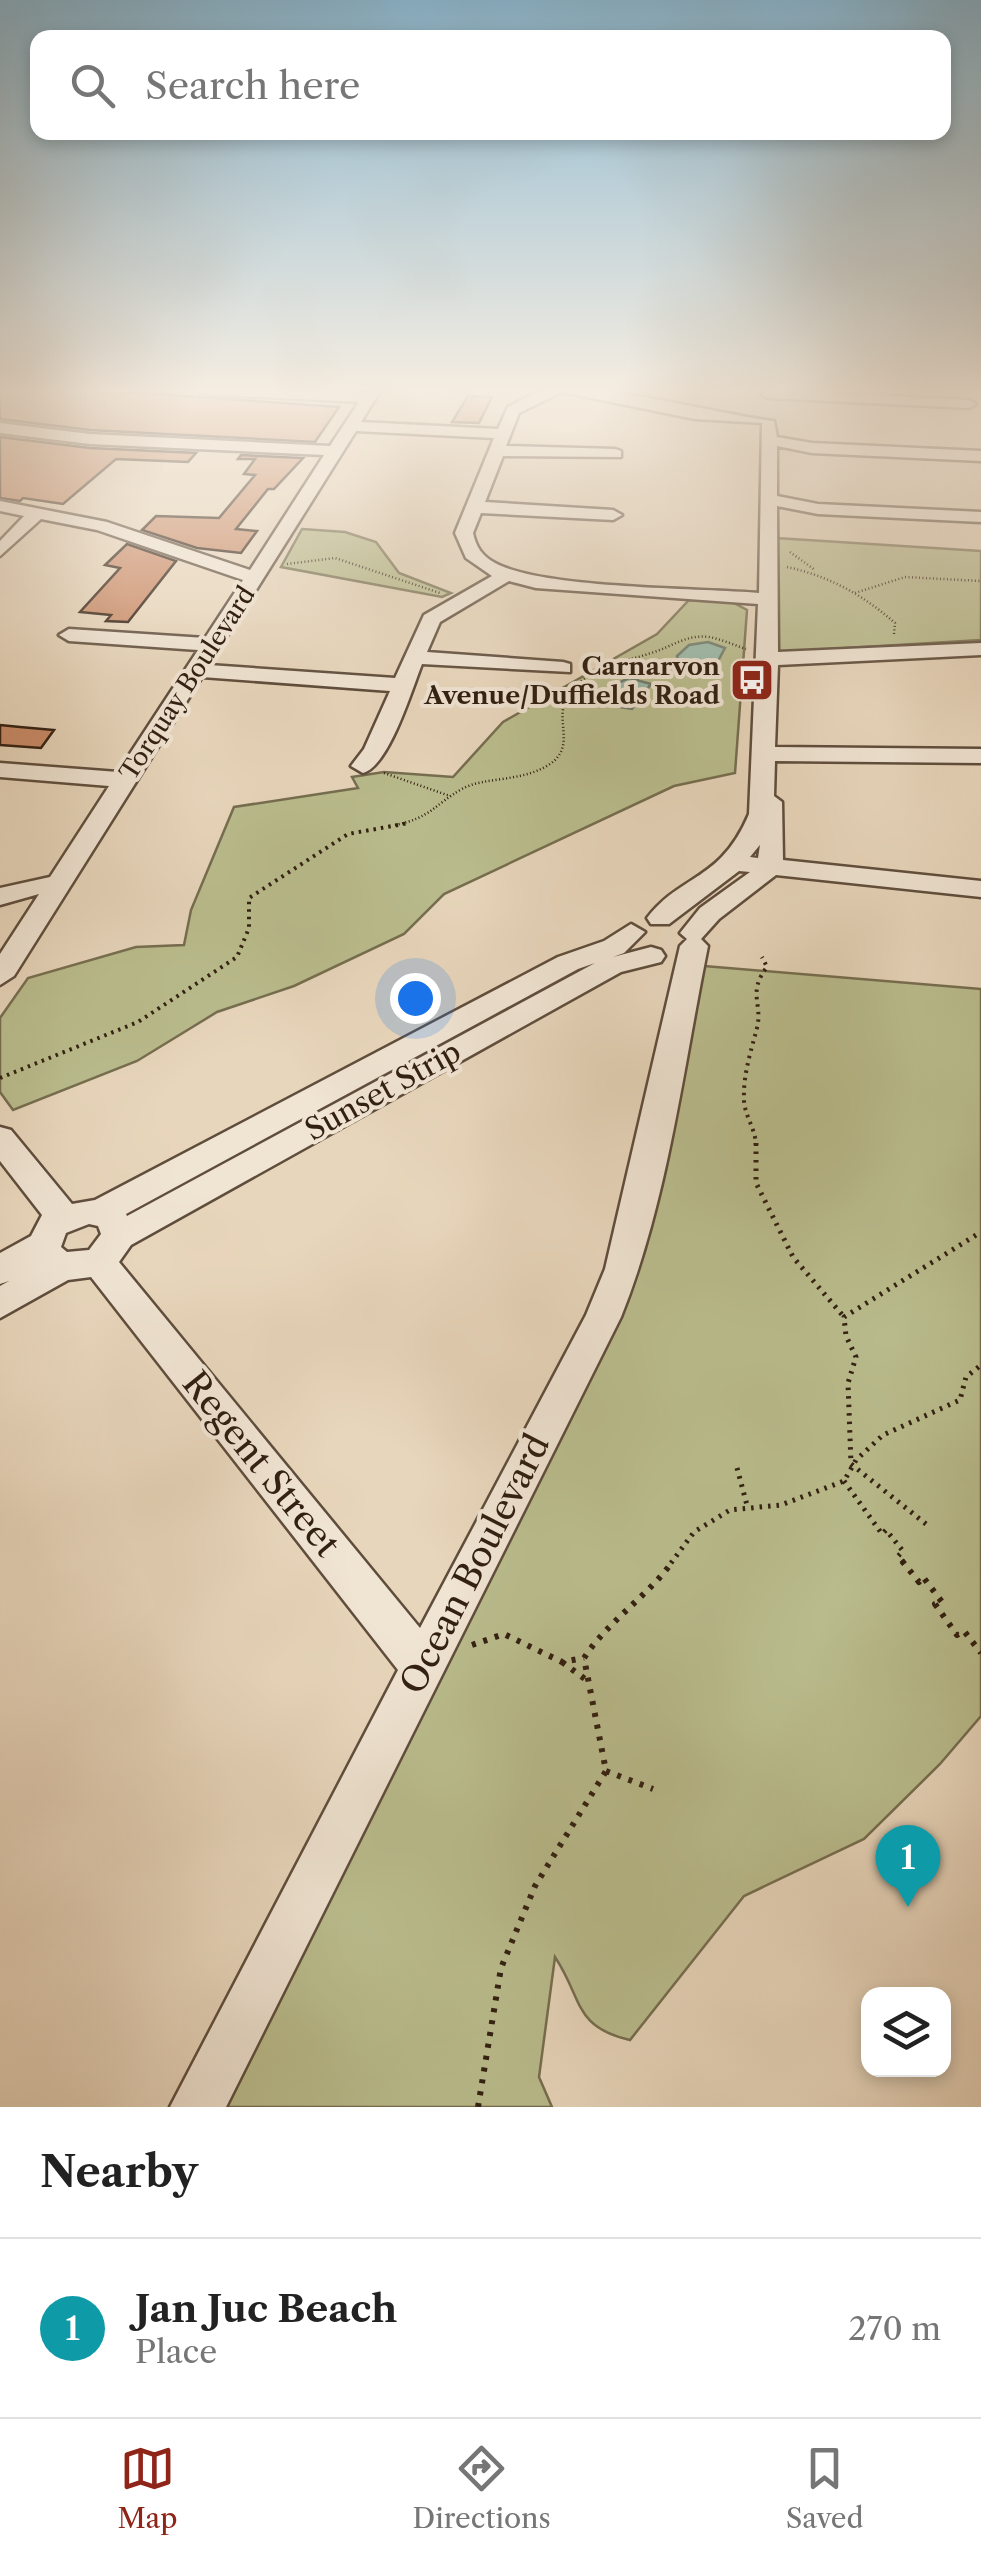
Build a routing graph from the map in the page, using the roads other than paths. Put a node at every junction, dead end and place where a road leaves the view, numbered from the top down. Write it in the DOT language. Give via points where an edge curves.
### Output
graph roads {
  1 [pos="312,488"];
  2 [pos="482,488"];
  3 [pos="769,488"];
  4 [pos="769,499"];
  5 [pos="0,506"];
  6 [pos="474,508"];
  7 [pos="38,513"];
  8 [pos="613,515"];
  9 [pos="981,517"];
  10 [pos="0,551"];
  11 [pos="259,571"];
  12 [pos="506,575"];
  13 [pos="768,599"];
  14 [pos="70,635"];
  15 [pos="211,645"];
  16 [pos="981,649"];
  17 [pos="414,657"];
  18 [pos="768,659"];
  19 [pos="563,668"];
  20 [pos="195,670"];
  21 [pos="402,686"];
  22 [pos="762,754"];
  23 [pos="981,756"];
  24 [pos="363,766"];
  25 [pos="0,770"];
  26 [pos="126,780"];
  27 [pos="734,863"];
  28 [pos="770,870"];
  29 [pos="59,884"];
  30 [pos="981,889"];
  31 [pos="0,897"];
  32 [pos="660,918"];
  33 [pos="694,940"];
  34 [pos="649,948"];
  35 [pos="0,976"];
  36 [pos="684,995"];
  37 [pos="0,1138"];
  38 [pos="81,1240"];
  39 [pos="0,1270"];
  40 [pos="0,1304"];
  41 [pos="424,1666"];
  42 [pos="197,2107"];
  1 -- 11 [label="street, Torquay Boulevard"];
  2 -- 6 [label="street"];
  3 -- 4 [label="street"];
  4 -- 9 [label="street" via="818,509"];
  4 -- 13 [label="street"];
  5 -- 7 [label="street"];
  6 -- 8 [label="street"];
  6 -- 12 [label="street" via="464,534 468,550"];
  7 -- 10 [label="street"];
  7 -- 11 [label="street" via="101,526 232,574"];
  11 -- 15 [label="street, Torquay Boulevard"];
  12 -- 13 [label="street"];
  12 -- 17 [label="street" via="430,619"];
  13 -- 18 [label="street"];
  14 -- 15 [label="street"];
  15 -- 20 [label="street, Torquay Boulevard"];
  16 -- 18 [label="street"];
  17 -- 19 [label="street"];
  17 -- 21 [label="street"];
  18 -- 22 [label="street"];
  20 -- 21 [label="street"];
  20 -- 26 [label="street, Torquay Boulevard"];
  21 -- 24 [label="street"];
  22 -- 23 [label="street"];
  22 -- 27 [label="street" via="760,814"];
  22 -- 28 [label="street" via="773,822"];
  25 -- 26 [label="street"];
  26 -- 29 [label="street, Torquay Boulevard"];
  27 -- 28 [label="street"];
  27 -- 32 [label="street, Sunset Strip"];
  28 -- 30 [label="street"];
  28 -- 33 [label="street" via="702,920"];
  29 -- 31 [label="street"];
  29 -- 35 [label="street, Torquay Boulevard"];
  32 -- 33 [label="street" via="684,924"];
  32 -- 34 [label="street, Sunset Strip" via="643,922"];
  33 -- 34 [label="street, Sunset Strip" via="682,954"];
  33 -- 36 [label="street, Ocean Boulevard"];
  34 -- 36 [label="street" via="678,973"];
  34 -- 38 [label="street, Sunset Strip"];
  36 -- 41 [label="street, Ocean Boulevard" via="623,1269"];
  37 -- 38 [label="street"];
  38 -- 39 [label="street, Sunset Strip"];
  38 -- 40 [label="street, Sunset Strip"];
  38 -- 41 [label="street, Regent Street"];
  41 -- 42 [label="street, Ocean Boulevard"];
}
